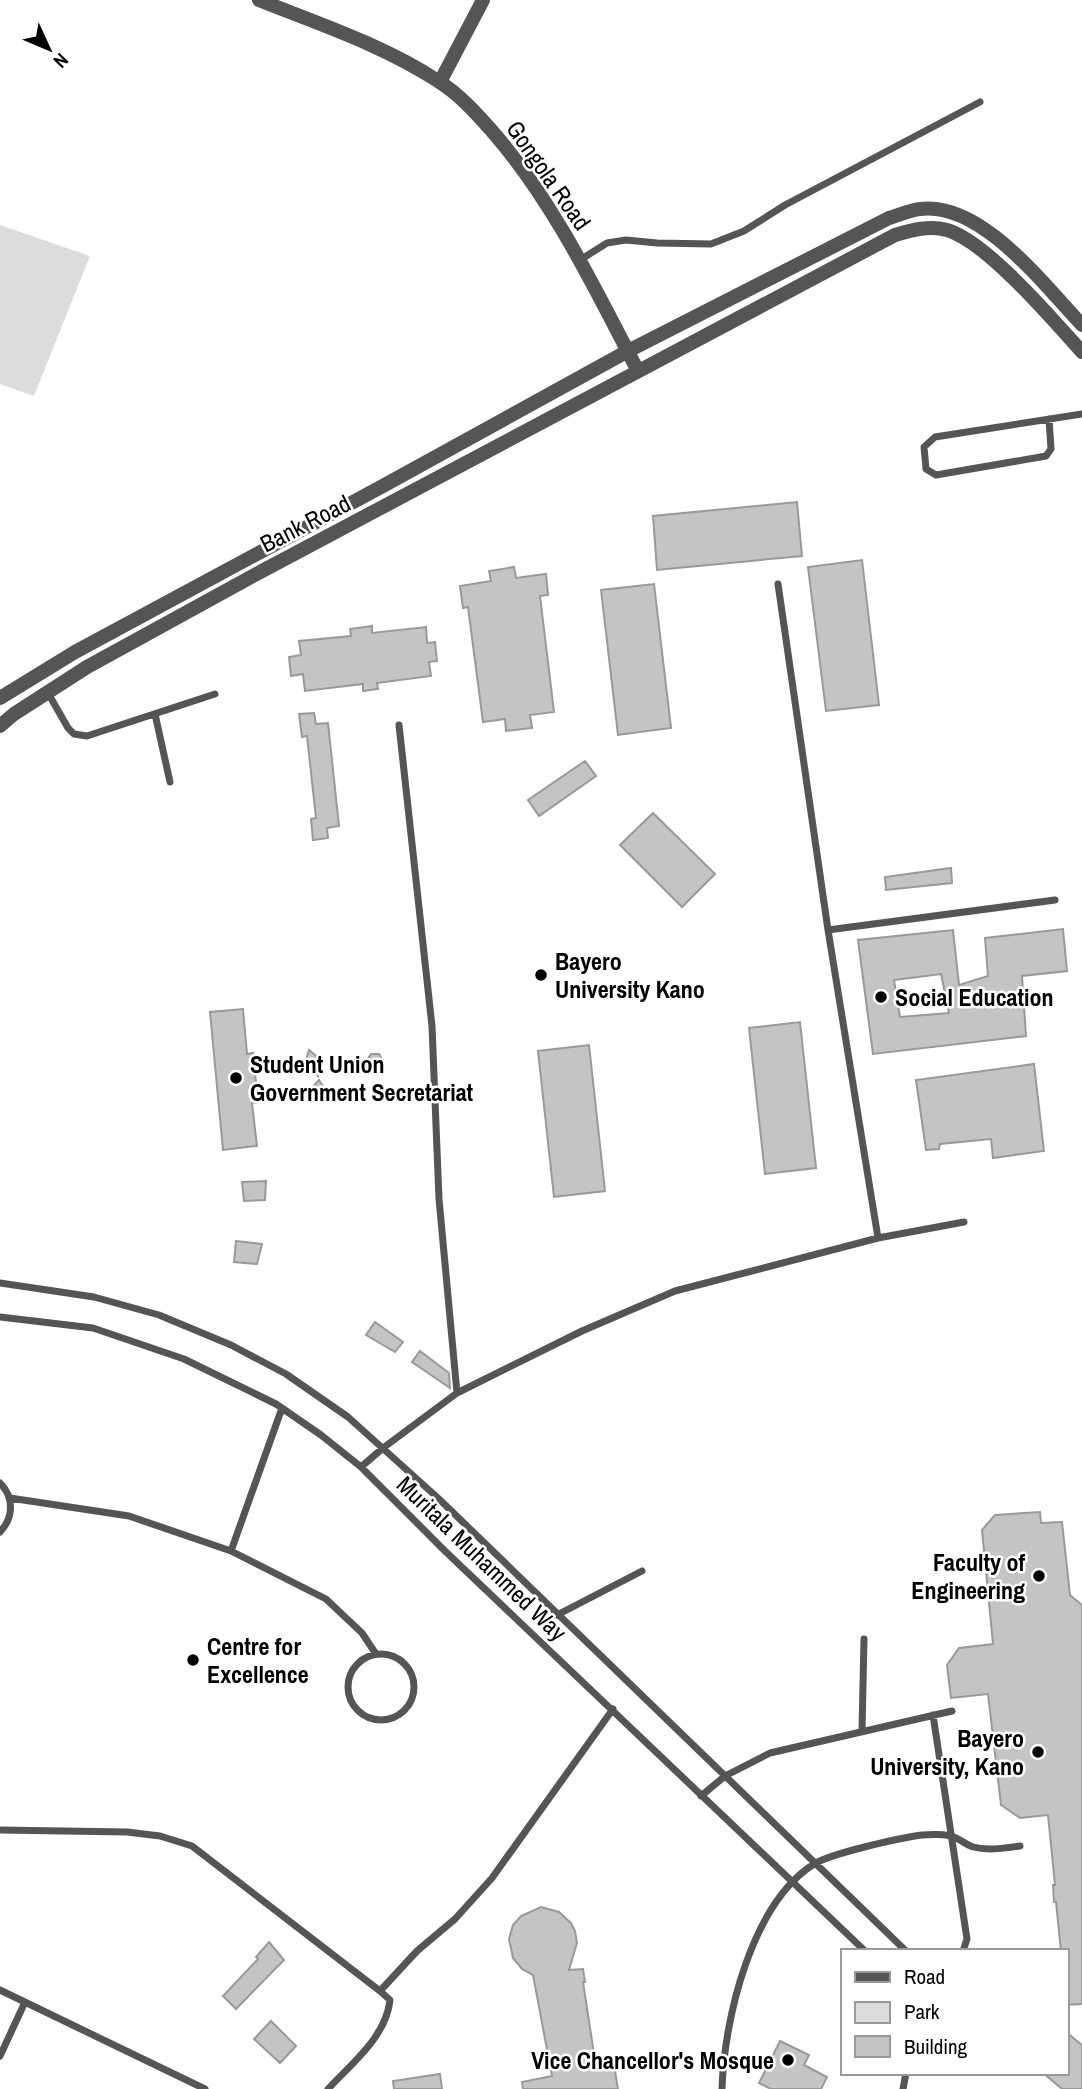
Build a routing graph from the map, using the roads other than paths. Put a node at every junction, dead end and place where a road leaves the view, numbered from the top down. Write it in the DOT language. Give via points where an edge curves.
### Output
graph roads {
  1 [pos="259,0"];
  2 [pos="483,0"];
  3 [pos="440,82"];
  4 [pos="980,102"];
  5 [pos="580,260"];
  6 [pos="1082,325"];
  7 [pos="628,351"];
  8 [pos="1082,352"];
  9 [pos="638,372"];
  10 [pos="1082,414"];
  11 [pos="1049,419"];
  12 [pos="778,584"];
  13 [pos="47,692"];
  14 [pos="215,694"];
  15 [pos="0,698"];
  16 [pos="155,714"];
  17 [pos="399,725"];
  18 [pos="0,726"];
  19 [pos="170,782"];
  20 [pos="1055,900"];
  21 [pos="828,930"];
  22 [pos="964,1222"];
  23 [pos="878,1238"];
  24 [pos="0,1283"];
  25 [pos="0,1317"];
  26 [pos="457,1393"];
  27 [pos="282,1408"];
  28 [pos="383,1448"];
  29 [pos="361,1467"];
  30 [pos="0,1483"];
  31 [pos="10,1498"];
  32 [pos="0,1532"];
  33 [pos="231,1551"];
  34 [pos="642,1571"];
  35 [pos="557,1615"];
  36 [pos="864,1639"];
  37 [pos="376,1654"];
  38 [pos="613,1709"];
  39 [pos="952,1711"];
  40 [pos="933,1715"];
  41 [pos="862,1731"];
  42 [pos="725,1776"];
  43 [pos="701,1796"];
  44 [pos="0,1830"];
  45 [pos="953,1836"];
  46 [pos="1020,1846"];
  47 [pos="816,1863"];
  48 [pos="792,1882"];
  49 [pos="863,1949"];
  50 [pos="904,1949"];
  51 [pos="964,1949"];
  52 [pos="0,1990"];
  53 [pos="380,1991"];
  54 [pos="25,2002"];
  55 [pos="0,2056"];
  56 [pos="205,2089"];
  57 [pos="328,2089"];
  58 [pos="722,2089"];
  1 -- 3 [label="street, Gongola Road" via="394,55"];
  2 -- 3 [label="street"];
  3 -- 5 [label="street, Gongola Road" via="474,111 518,162"];
  4 -- 5 [label="lane" via="744,231 711,244 607,243"];
  5 -- 7 [label="street, Gongola Road"];
  6 -- 7 [label="street" via="1008,247 981,226 956,213 921,208 889,218"];
  7 -- 9 [label="street, Gongola Road"];
  7 -- 15 [label="street" via="75,652"];
  8 -- 9 [label="street, Bank Road" via="987,255 947,230 920,228 895,235"];
  9 -- 13 [label="street, Bank Road" via="262,571"];
  10 -- 11 [label="lane"];
  11 -- 11 [label="lane" via="1051,449 1046,457 936,475 926,469 924,447 935,437"];
  12 -- 21 [label="lane"];
  13 -- 16 [label="lane" via="74,734 87,736"];
  13 -- 18 [label="street, Bank Road"];
  14 -- 16 [label="lane"];
  16 -- 19 [label="lane"];
  17 -- 26 [label="lane" via="432,1026 439,1199"];
  20 -- 21 [label="lane"];
  21 -- 23 [label="lane"];
  22 -- 23 [label="lane"];
  23 -- 26 [label="lane" via="675,1291"];
  24 -- 28 [label="lane" via="94,1297 159,1315 230,1345 296,1381"];
  25 -- 27 [label="lane, Muritala Muhammed Way" via="93,1328 184,1359"];
  26 -- 28 [label="lane"];
  27 -- 29 [label="lane, Muritala Muhammed Way"];
  27 -- 33 [label="lane"];
  28 -- 29 [label="lane"];
  28 -- 35 [label="lane"];
  29 -- 38 [label="lane, Muritala Muhammed Way"];
  30 -- 31 [label="lane"];
  31 -- 32 [label="lane" via="9,1519"];
  31 -- 33 [label="lane" via="129,1516"];
  33 -- 37 [label="lane" via="326,1599 362,1633"];
  34 -- 35 [label="lane"];
  35 -- 42 [label="lane"];
  36 -- 41 [label="lane"];
  37 -- 37 [label="lane" via="366,1657 352,1672 348,1693 366,1717 387,1720 411,1702 414,1681 397,1657"];
  38 -- 43 [label="lane, Muritala Muhammed Way"];
  38 -- 53 [label="lane" via="492,1878"];
  39 -- 40 [label="lane"];
  40 -- 41 [label="lane"];
  40 -- 45 [label="lane"];
  41 -- 42 [label="lane" via="770,1753"];
  42 -- 43 [label="lane"];
  42 -- 47 [label="lane"];
  43 -- 48 [label="lane, Muritala Muhammed Way"];
  44 -- 53 [label="lane" via="127,1832 192,1846"];
  45 -- 46 [label="lane" via="972,1847"];
  45 -- 47 [label="lane" via="923,1835"];
  45 -- 51 [label="lane" via="967,1939"];
  47 -- 48 [label="lane"];
  47 -- 50 [label="lane"];
  48 -- 49 [label="lane, Muritala Muhammed Way"];
  48 -- 58 [label="lane" via="748,1956 728,2030"];
  52 -- 54 [label="lane"];
  53 -- 57 [label="lane" via="390,2000 382,2028"];
  54 -- 55 [label="lane"];
  54 -- 56 [label="lane"];
}
